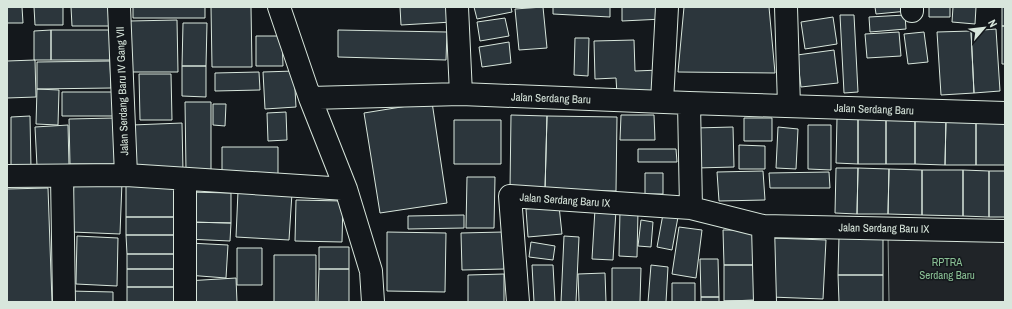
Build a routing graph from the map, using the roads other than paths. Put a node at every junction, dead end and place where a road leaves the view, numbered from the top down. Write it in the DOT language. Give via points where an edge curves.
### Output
graph roads {
  1 [pos="119,7"];
  2 [pos="279,7"];
  3 [pos="457,7"];
  4 [pos="667,7"];
  5 [pos="786,7"];
  6 [pos="461,94"];
  7 [pos="310,98"];
  8 [pos="662,102"];
  9 [pos="689,103"];
  10 [pos="790,106"];
  11 [pos="1005,113"];
  12 [pos="126,175"];
  13 [pos="7,176"];
  14 [pos="62,176"];
  15 [pos="185,179"];
  16 [pos="346,189"];
  17 [pos="691,208"];
  18 [pos="764,226"];
  19 [pos="1005,231"];
  20 [pos="64,302"];
  21 [pos="185,302"];
  22 [pos="373,302"];
  23 [pos="518,302"];
  24 [pos="765,302"];
  1 -- 12 [label="street, Jalan Serdang Baru IV Gang VII"];
  2 -- 7 [label="street"];
  3 -- 6 [label="street"];
  4 -- 8 [label="street"];
  5 -- 10 [label="street"];
  6 -- 7 [label="street, Jalan Serdang Baru"];
  6 -- 8 [label="street, Jalan Serdang Baru"];
  7 -- 16 [label="street"];
  8 -- 9 [label="street, Jalan Serdang Baru"];
  9 -- 10 [label="street, Jalan Serdang Baru"];
  9 -- 17 [label="street"];
  10 -- 11 [label="street, Jalan Serdang Baru"];
  12 -- 14 [label="street"];
  12 -- 15 [label="street"];
  13 -- 14 [label="street"];
  14 -- 20 [label="street"];
  15 -- 16 [label="street"];
  15 -- 21 [label="street"];
  16 -- 22 [label="street" via="371,271"];
  17 -- 18 [label="street, Jalan Serdang Baru IX"];
  17 -- 23 [label="street, Jalan Serdang Baru IX" via="510,196"];
  18 -- 19 [label="street, Jalan Serdang Baru IX"];
  18 -- 24 [label="street"];
}
